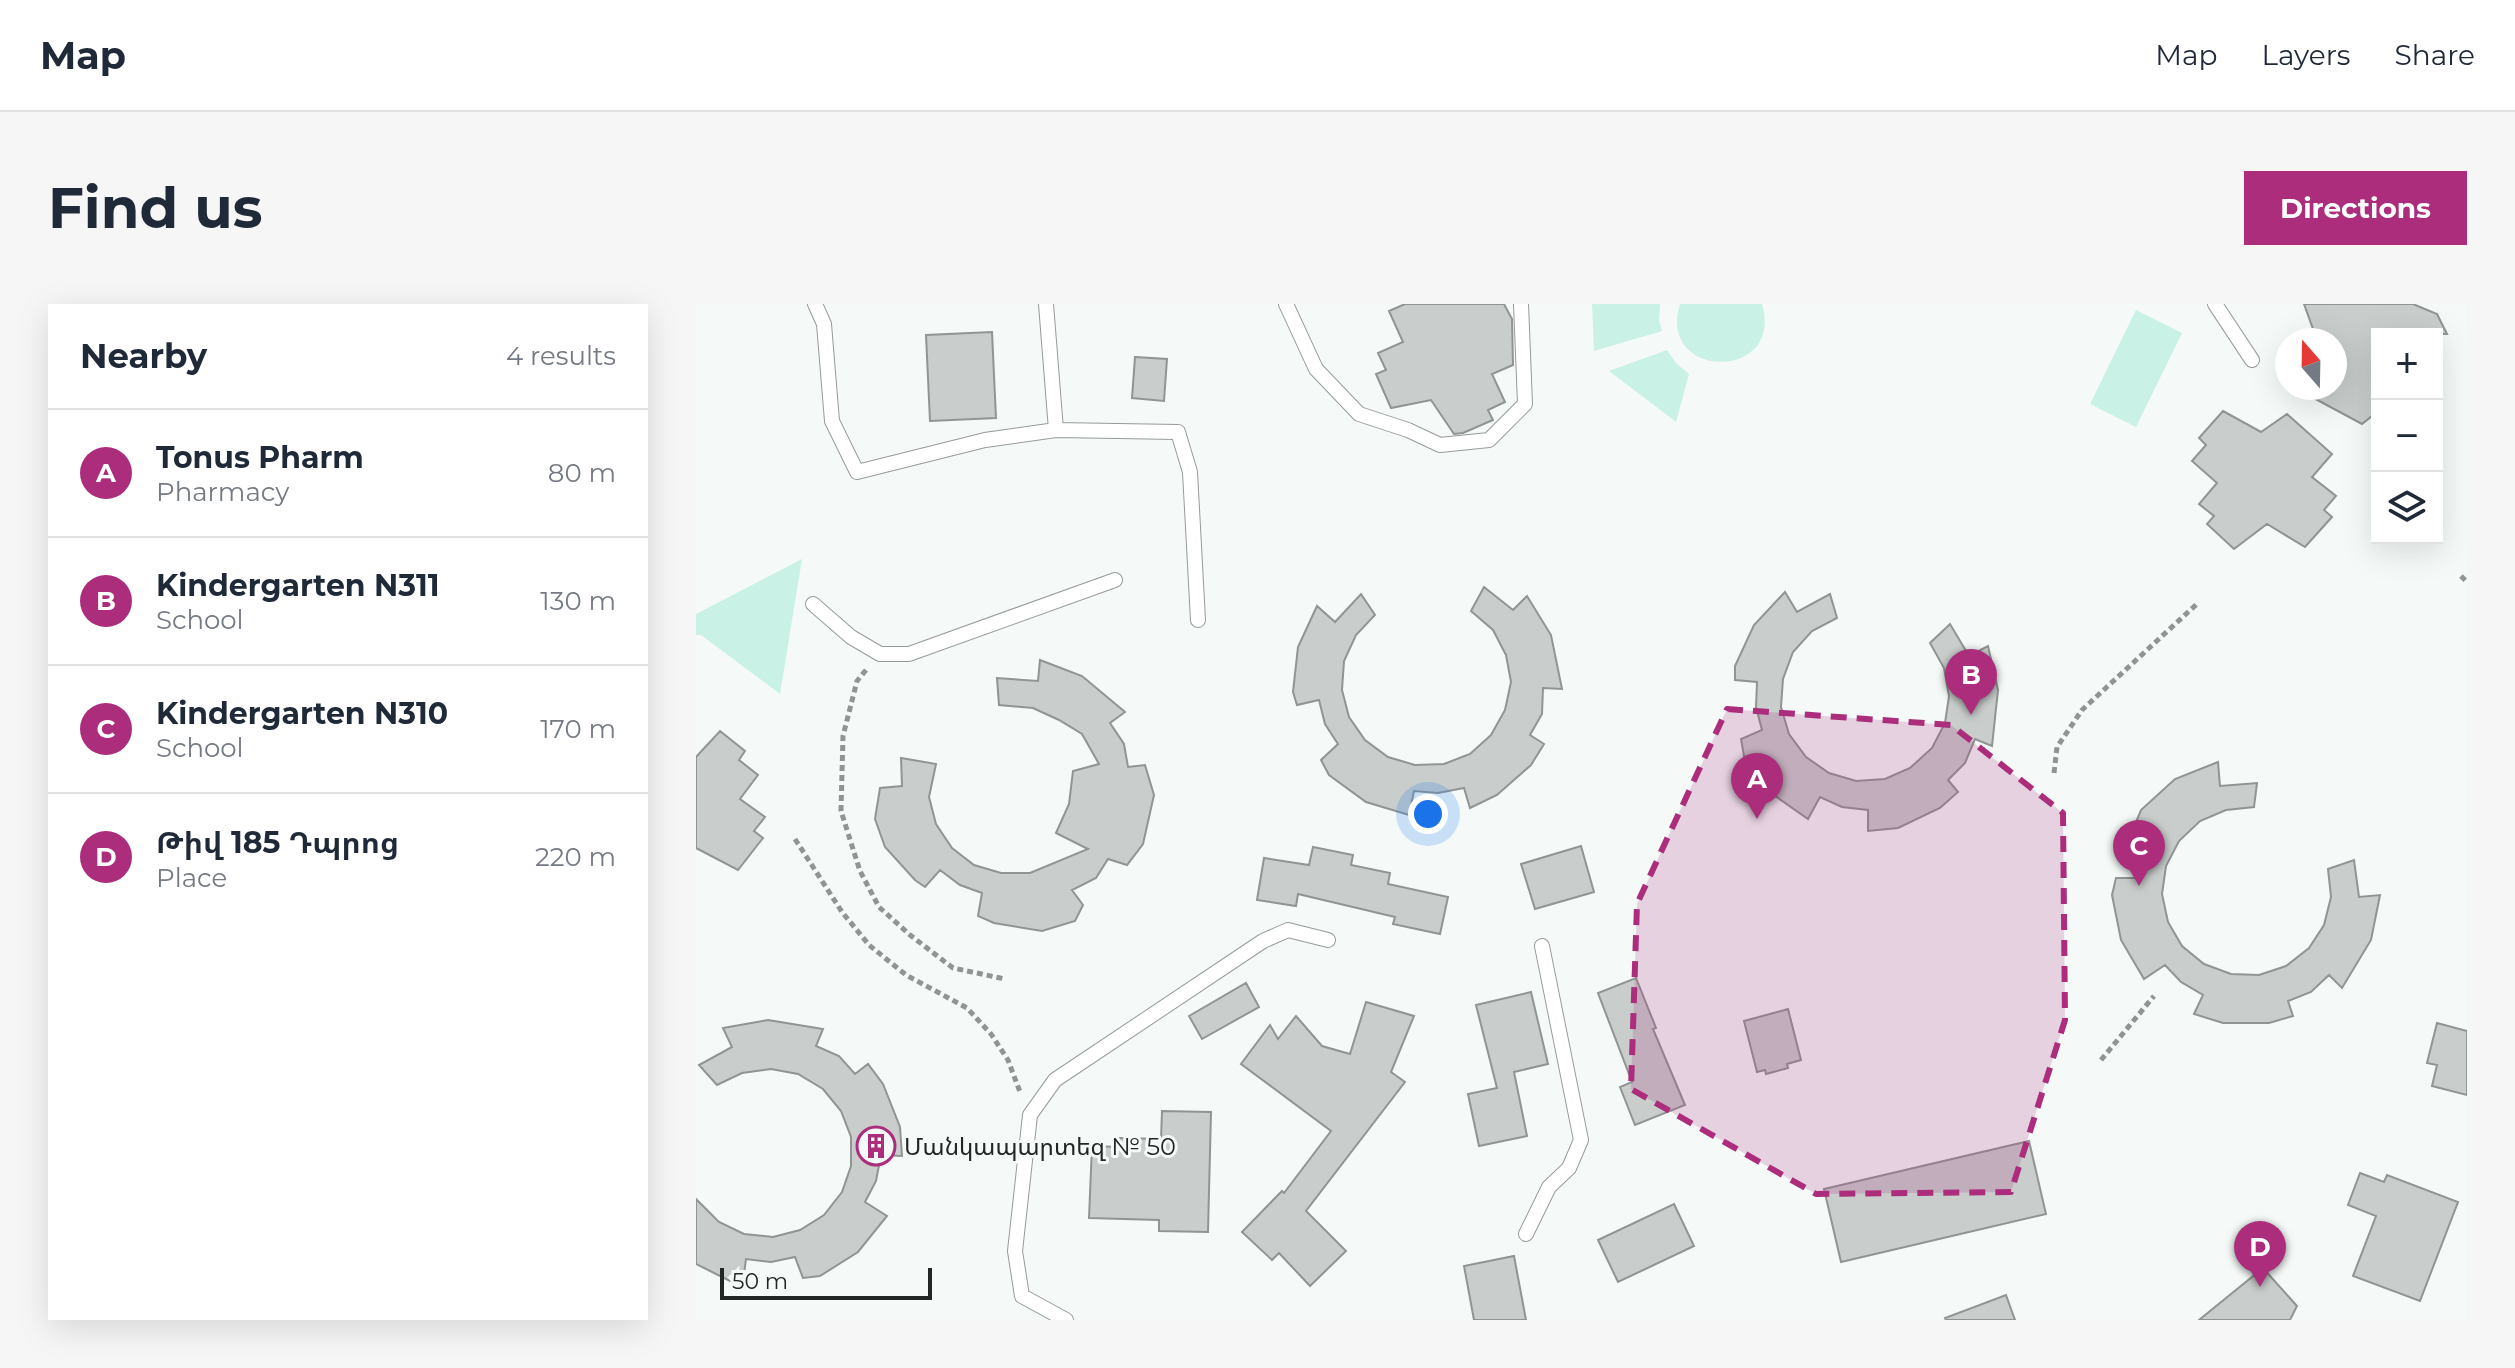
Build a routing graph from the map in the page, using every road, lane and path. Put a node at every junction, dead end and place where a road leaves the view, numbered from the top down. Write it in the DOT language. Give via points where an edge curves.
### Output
graph roads {
  1 [pos="815,304"];
  2 [pos="1046,304"];
  3 [pos="1286,304"];
  4 [pos="1521,304"];
  5 [pos="2215,304"];
  6 [pos="2252,360"];
  7 [pos="1056,430"];
  8 [pos="2461,576"];
  9 [pos="1115,580"];
  10 [pos="2467,582"];
  11 [pos="2199,602"];
  12 [pos="813,604"];
  13 [pos="1198,620"];
  14 [pos="880,654"];
  15 [pos="2054,773"];
  16 [pos="795,839"];
  17 [pos="1328,940"];
  18 [pos="1542,946"];
  19 [pos="1005,979"];
  20 [pos="2154,996"];
  21 [pos="2101,1060"];
  22 [pos="1030,1115"];
  23 [pos="1526,1234"];
  24 [pos="1066,1320"];
  1 -- 7 [label="lane" via="824,324 832,421 857,472 985,440"];
  2 -- 7 [label="lane"];
  3 -- 4 [label="lane" via="1316,369 1359,414 1440,445 1489,440 1525,404"];
  5 -- 6 [label="lane"];
  7 -- 13 [label="lane" via="1178,432 1190,472"];
  8 -- 10 [label="path"];
  9 -- 14 [label="lane" via="909,654"];
  11 -- 15 [label="path" via="2082,710 2057,747"];
  12 -- 14 [label="lane"];
  14 -- 19 [label="path" via="857,681 843,736 841,811 860,871 879,907 953,968"];
  16 -- 22 [label="path" via="869,945 906,975 967,1008 991,1034 1008,1060"];
  17 -- 22 [label="lane" via="1288,930 1263,941 1055,1080"];
  18 -- 23 [label="lane" via="1581,1140"];
  20 -- 21 [label="path"];
  22 -- 24 [label="lane" via="1015,1251 1022,1296"];
}
